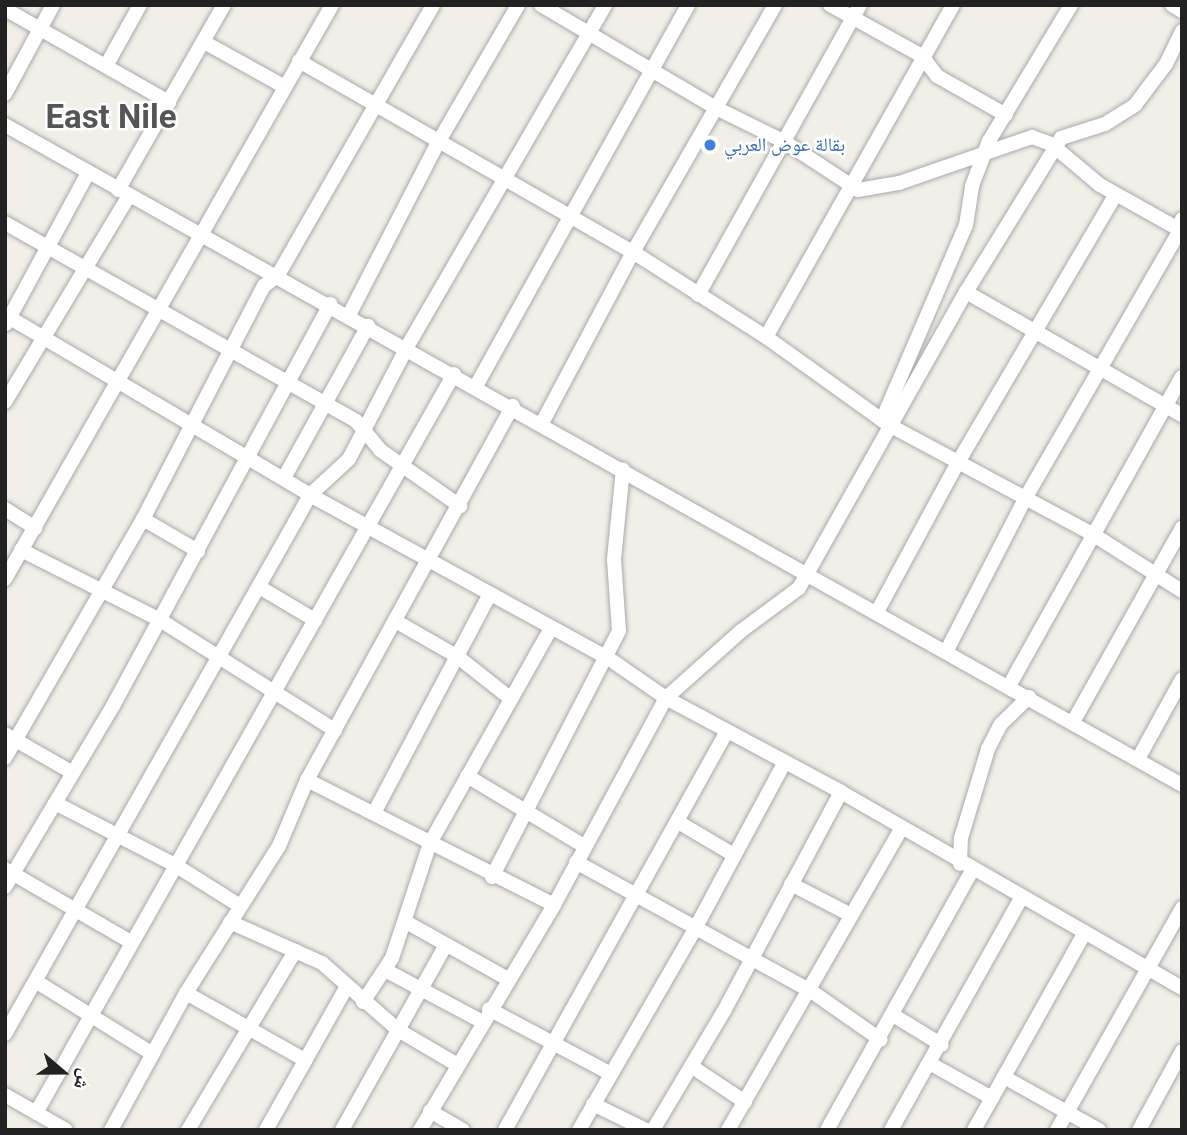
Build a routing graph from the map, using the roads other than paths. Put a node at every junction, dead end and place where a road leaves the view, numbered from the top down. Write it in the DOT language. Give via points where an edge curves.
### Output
graph roads {
  1 [pos="53,5"];
  2 [pos="140,5"];
  3 [pos="224,5"];
  4 [pos="332,5"];
  5 [pos="433,5"];
  6 [pos="518,5"];
  7 [pos="541,5"];
  8 [pos="605,5"];
  9 [pos="688,5"];
  10 [pos="775,5"];
  11 [pos="830,5"];
  12 [pos="953,5"];
  13 [pos="1071,5"];
  14 [pos="1172,5"];
  15 [pos="5,9"];
  16 [pos="1182,11"];
  17 [pos="857,12"];
  18 [pos="40,28"];
  19 [pos="1182,31"];
  20 [pos="589,34"];
  21 [pos="204,42"];
  22 [pos="922,57"];
  23 [pos="299,61"];
  24 [pos="106,66"];
  25 [pos="650,70"];
  26 [pos="285,87"];
  27 [pos="5,94"];
  28 [pos="169,103"];
  29 [pos="378,105"];
  30 [pos="716,108"];
  31 [pos="1006,115"];
  32 [pos="5,126"];
  33 [pos="439,141"];
  34 [pos="785,142"];
  35 [pos="1057,148"];
  36 [pos="985,151"];
  37 [pos="88,173"];
  38 [pos="508,179"];
  39 [pos="848,184"];
  40 [pos="124,193"];
  41 [pos="1116,194"];
  42 [pos="569,213"];
  43 [pos="5,223"];
  44 [pos="1181,227"];
  45 [pos="200,237"];
  46 [pos="46,245"];
  47 [pos="633,252"];
  48 [pos="88,268"];
  49 [pos="278,275"];
  50 [pos="966,292"];
  51 [pos="698,295"];
  52 [pos="330,304"];
  53 [pos="159,310"];
  54 [pos="349,315"];
  55 [pos="7,319"];
  56 [pos="368,326"];
  57 [pos="1035,331"];
  58 [pos="44,337"];
  59 [pos="766,337"];
  60 [pos="407,348"];
  61 [pos="230,352"];
  62 [pos="1100,371"];
  63 [pos="454,374"];
  64 [pos="1182,377"];
  65 [pos="121,380"];
  66 [pos="285,384"];
  67 [pos="475,386"];
  68 [pos="5,402"];
  69 [pos="323,404"];
  70 [pos="513,406"];
  71 [pos="1165,406"];
  72 [pos="1182,415"];
  73 [pos="886,422"];
  74 [pos="542,423"];
  75 [pos="194,424"];
  76 [pos="364,429"];
  77 [pos="250,456"];
  78 [pos="957,464"];
  79 [pos="403,467"];
  80 [pos="623,469"];
  81 [pos="284,478"];
  82 [pos="310,495"];
  83 [pos="1026,497"];
  84 [pos="460,506"];
  85 [pos="5,509"];
  86 [pos="143,519"];
  87 [pos="369,525"];
  88 [pos="35,528"];
  89 [pos="1182,528"];
  90 [pos="1094,535"];
  91 [pos="21,550"];
  92 [pos="198,551"];
  93 [pos="430,561"];
  94 [pos="807,573"];
  95 [pos="1155,576"];
  96 [pos="5,579"];
  97 [pos="102,588"];
  98 [pos="261,588"];
  99 [pos="1182,591"];
  100 [pos="490,594"];
  101 [pos="877,612"];
  102 [pos="160,620"];
  103 [pos="315,620"];
  104 [pos="397,622"];
  105 [pos="551,628"];
  106 [pos="946,652"];
  107 [pos="458,657"];
  108 [pos="608,658"];
  109 [pos="221,659"];
  110 [pos="1182,680"];
  111 [pos="1009,687"];
  112 [pos="277,690"];
  113 [pos="1029,697"];
  114 [pos="510,698"];
  115 [pos="666,698"];
  116 [pos="1073,722"];
  117 [pos="335,730"];
  118 [pos="726,733"];
  119 [pos="10,737"];
  120 [pos="5,758"];
  121 [pos="1138,759"];
  122 [pos="785,762"];
  123 [pos="73,774"];
  124 [pos="467,776"];
  125 [pos="307,780"];
  126 [pos="1182,785"];
  127 [pos="841,792"];
  128 [pos="55,803"];
  129 [pos="523,811"];
  130 [pos="374,813"];
  131 [pos="678,822"];
  132 [pos="901,829"];
  133 [pos="117,835"];
  134 [pos="430,843"];
  135 [pos="584,846"];
  136 [pos="734,855"];
  137 [pos="576,862"];
  138 [pos="175,865"];
  139 [pos="966,868"];
  140 [pos="9,871"];
  141 [pos="492,877"];
  142 [pos="791,884"];
  143 [pos="5,887"];
  144 [pos="637,895"];
  145 [pos="1021,898"];
  146 [pos="554,905"];
  147 [pos="240,906"];
  148 [pos="1182,908"];
  149 [pos="76,912"];
  150 [pos="851,915"];
  151 [pos="230,922"];
  152 [pos="406,922"];
  153 [pos="696,928"];
  154 [pos="1085,932"];
  155 [pos="131,942"];
  156 [pos="446,945"];
  157 [pos="295,951"];
  158 [pos="754,959"];
  159 [pos="1148,968"];
  160 [pos="385,970"];
  161 [pos="508,979"];
  162 [pos="37,982"];
  163 [pos="346,988"];
  164 [pos="1182,988"];
  165 [pos="421,989"];
  166 [pos="811,991"];
  167 [pos="186,993"];
  168 [pos="363,1002"];
  169 [pos="91,1013"];
  170 [pos="485,1015"];
  171 [pos="892,1015"];
  172 [pos="249,1027"];
  173 [pos="398,1030"];
  174 [pos="5,1034"];
  175 [pos="881,1040"];
  176 [pos="553,1042"];
  177 [pos="942,1045"];
  178 [pos="1182,1051"];
  179 [pos="151,1053"];
  180 [pos="305,1060"];
  181 [pos="456,1064"];
  182 [pos="931,1064"];
  183 [pos="691,1066"];
  184 [pos="611,1074"];
  185 [pos="1003,1077"];
  186 [pos="6,1097"];
  187 [pos="992,1098"];
  188 [pos="745,1102"];
  189 [pos="593,1104"];
  190 [pos="430,1111"];
  191 [pos="1067,1112"];
  192 [pos="43,1121"];
  193 [pos="897,1128"];
  194 [pos="66,1130"];
  195 [pos="111,1130"];
  196 [pos="188,1130"];
  197 [pos="266,1130"];
  198 [pos="342,1130"];
  199 [pos="420,1130"];
  200 [pos="463,1130"];
  201 [pos="505,1130"];
  202 [pos="579,1130"];
  203 [pos="646,1130"];
  204 [pos="653,1130"];
  205 [pos="728,1130"];
  206 [pos="827,1130"];
  207 [pos="974,1130"];
  208 [pos="1057,1130"];
  209 [pos="1099,1130"];
  210 [pos="1139,1130"];
  1 -- 18 [label="street"];
  2 -- 24 [label="street"];
  3 -- 21 [label="street"];
  4 -- 23 [label="street"];
  5 -- 29 [label="street"];
  6 -- 33 [label="street"];
  7 -- 20 [label="street"];
  8 -- 20 [label="street"];
  9 -- 25 [label="street"];
  10 -- 30 [label="street"];
  11 -- 17 [label="street"];
  12 -- 22 [label="street"];
  13 -- 31 [label="street"];
  14 -- 16 [label="street"];
  15 -- 18 [label="street"];
  17 -- 22 [label="street"];
  17 -- 34 [label="street"];
  18 -- 24 [label="street"];
  18 -- 27 [label="street"];
  19 -- 35 [label="street" via="1166,64 1135,105 1105,124 1065,134"];
  20 -- 25 [label="street"];
  20 -- 38 [label="street"];
  21 -- 26 [label="street"];
  21 -- 28 [label="street"];
  22 -- 31 [label="street" via="937,76"];
  22 -- 39 [label="street"];
  23 -- 26 [label="street"];
  23 -- 29 [label="street"];
  24 -- 28 [label="street"];
  25 -- 30 [label="street"];
  25 -- 42 [label="street"];
  26 -- 45 [label="street"];
  28 -- 40 [label="street"];
  29 -- 33 [label="street"];
  29 -- 49 [label="street"];
  30 -- 34 [label="street"];
  30 -- 47 [label="street"];
  31 -- 36 [label="street"];
  32 -- 37 [label="street"];
  33 -- 38 [label="street"];
  33 -- 54 [label="street"];
  34 -- 39 [label="street"];
  34 -- 51 [label="street"];
  35 -- 36 [label="street" via="1026,136"];
  35 -- 41 [label="street"];
  35 -- 50 [label="street"];
  36 -- 39 [label="street" via="873,191"];
  36 -- 73 [label="street" via="966,225"];
  37 -- 40 [label="street"];
  37 -- 46 [label="street"];
  38 -- 42 [label="street"];
  38 -- 60 [label="street"];
  39 -- 59 [label="street"];
  40 -- 45 [label="street"];
  40 -- 48 [label="street"];
  41 -- 44 [label="street"];
  41 -- 57 [label="street"];
  42 -- 47 [label="street"];
  42 -- 67 [label="street"];
  43 -- 46 [label="street"];
  44 -- 62 [label="street"];
  45 -- 49 [label="street"];
  45 -- 53 [label="street"];
  46 -- 48 [label="street"];
  46 -- 55 [label="street"];
  47 -- 51 [label="street"];
  47 -- 74 [label="street"];
  48 -- 53 [label="street"];
  48 -- 58 [label="street"];
  49 -- 52 [label="street"];
  49 -- 61 [label="street" via="264,286"];
  50 -- 57 [label="street"];
  50 -- 73 [label="street"];
  51 -- 59 [label="street"];
  52 -- 54 [label="street"];
  52 -- 66 [label="street"];
  53 -- 61 [label="street"];
  53 -- 65 [label="street"];
  54 -- 56 [label="street"];
  55 -- 58 [label="street"];
  56 -- 60 [label="street"];
  56 -- 69 [label="street"];
  57 -- 62 [label="street"];
  57 -- 78 [label="street"];
  58 -- 65 [label="street"];
  58 -- 68 [label="street"];
  59 -- 73 [label="street"];
  60 -- 63 [label="street"];
  60 -- 76 [label="street"];
  61 -- 66 [label="street"];
  61 -- 75 [label="street"];
  62 -- 71 [label="street"];
  62 -- 83 [label="street"];
  63 -- 67 [label="street"];
  63 -- 79 [label="street"];
  64 -- 71 [label="street"];
  65 -- 75 [label="street"];
  65 -- 88 [label="street"];
  66 -- 69 [label="street"];
  66 -- 77 [label="street"];
  67 -- 70 [label="street"];
  69 -- 76 [label="street"];
  69 -- 81 [label="street"];
  70 -- 74 [label="street"];
  70 -- 84 [label="street"];
  71 -- 72 [label="street"];
  71 -- 90 [label="street"];
  73 -- 78 [label="street"];
  73 -- 94 [label="street"];
  74 -- 80 [label="street"];
  75 -- 77 [label="street"];
  75 -- 86 [label="street"];
  76 -- 79 [label="street" via="380,450"];
  76 -- 82 [label="street" via="348,459"];
  77 -- 81 [label="street"];
  77 -- 92 [label="street"];
  78 -- 83 [label="street"];
  78 -- 101 [label="street"];
  79 -- 84 [label="street"];
  79 -- 87 [label="street"];
  80 -- 94 [label="street"];
  80 -- 108 [label="street" via="614,559 620,626"];
  81 -- 82 [label="street"];
  82 -- 87 [label="street"];
  82 -- 98 [label="street"];
  83 -- 90 [label="street"];
  83 -- 106 [label="street"];
  84 -- 93 [label="street"];
  85 -- 88 [label="street"];
  86 -- 92 [label="street"];
  86 -- 97 [label="street"];
  87 -- 93 [label="street"];
  87 -- 103 [label="street"];
  88 -- 91 [label="street"];
  89 -- 95 [label="street"];
  90 -- 95 [label="street"];
  90 -- 111 [label="street"];
  91 -- 96 [label="street"];
  91 -- 97 [label="street"];
  92 -- 102 [label="street"];
  93 -- 100 [label="street"];
  93 -- 104 [label="street"];
  94 -- 101 [label="street"];
  94 -- 115 [label="street" via="789,597 740,631"];
  95 -- 99 [label="street"];
  95 -- 116 [label="street"];
  97 -- 102 [label="street"];
  97 -- 119 [label="street"];
  98 -- 103 [label="street"];
  98 -- 109 [label="street"];
  100 -- 105 [label="street"];
  100 -- 107 [label="street"];
  101 -- 106 [label="street"];
  102 -- 109 [label="street"];
  102 -- 123 [label="street"];
  103 -- 112 [label="street"];
  104 -- 107 [label="street"];
  104 -- 117 [label="street"];
  105 -- 108 [label="street"];
  105 -- 114 [label="street"];
  106 -- 111 [label="street"];
  107 -- 114 [label="street"];
  107 -- 130 [label="street"];
  108 -- 115 [label="street"];
  108 -- 129 [label="street"];
  109 -- 112 [label="street"];
  109 -- 133 [label="street"];
  110 -- 121 [label="street"];
  111 -- 113 [label="street"];
  112 -- 117 [label="street"];
  112 -- 138 [label="street"];
  113 -- 116 [label="street"];
  113 -- 139 [label="street" via="1001,724 988,749 961,838"];
  114 -- 124 [label="street"];
  115 -- 118 [label="street"];
  115 -- 135 [label="street"];
  116 -- 121 [label="street"];
  117 -- 125 [label="street"];
  118 -- 122 [label="street"];
  118 -- 131 [label="street"];
  119 -- 120 [label="street"];
  119 -- 123 [label="street"];
  121 -- 126 [label="street"];
  122 -- 127 [label="street"];
  122 -- 136 [label="street"];
  123 -- 128 [label="street"];
  124 -- 129 [label="street"];
  124 -- 134 [label="street"];
  125 -- 130 [label="street"];
  125 -- 147 [label="street" via="279,846"];
  127 -- 132 [label="street"];
  127 -- 142 [label="street"];
  128 -- 133 [label="street"];
  128 -- 140 [label="street"];
  129 -- 135 [label="street"];
  129 -- 141 [label="street"];
  130 -- 134 [label="street"];
  131 -- 136 [label="street"];
  131 -- 144 [label="street"];
  132 -- 139 [label="street"];
  132 -- 150 [label="street"];
  133 -- 138 [label="street"];
  133 -- 149 [label="street"];
  134 -- 141 [label="street"];
  134 -- 152 [label="street"];
  135 -- 137 [label="street"];
  136 -- 153 [label="street"];
  137 -- 144 [label="street"];
  137 -- 146 [label="street"];
  138 -- 147 [label="street"];
  138 -- 155 [label="street"];
  139 -- 145 [label="street"];
  139 -- 171 [label="street"];
  140 -- 143 [label="street"];
  140 -- 149 [label="street"];
  141 -- 146 [label="street"];
  142 -- 150 [label="street"];
  142 -- 158 [label="street"];
  144 -- 153 [label="street"];
  144 -- 176 [label="street"];
  145 -- 154 [label="street"];
  145 -- 177 [label="street"];
  146 -- 161 [label="street"];
  147 -- 151 [label="street"];
  148 -- 159 [label="street"];
  149 -- 155 [label="street"];
  149 -- 162 [label="street"];
  150 -- 166 [label="street"];
  151 -- 157 [label="street"];
  151 -- 167 [label="street"];
  152 -- 156 [label="street"];
  152 -- 160 [label="street"];
  153 -- 158 [label="street"];
  153 -- 184 [label="street"];
  154 -- 159 [label="street"];
  154 -- 185 [label="street"];
  155 -- 169 [label="street"];
  156 -- 161 [label="street"];
  156 -- 165 [label="street"];
  157 -- 163 [label="street" via="322,962"];
  157 -- 172 [label="street"];
  158 -- 166 [label="street"];
  158 -- 183 [label="street"];
  159 -- 164 [label="street"];
  159 -- 191 [label="street"];
  160 -- 165 [label="street"];
  160 -- 168 [label="street"];
  161 -- 170 [label="street"];
  162 -- 169 [label="street"];
  162 -- 174 [label="street"];
  163 -- 168 [label="street"];
  163 -- 180 [label="street"];
  165 -- 170 [label="street"];
  165 -- 173 [label="street"];
  166 -- 175 [label="street"];
  166 -- 188 [label="street"];
  167 -- 172 [label="street"];
  167 -- 179 [label="street"];
  168 -- 173 [label="street"];
  169 -- 179 [label="street"];
  169 -- 192 [label="street"];
  170 -- 176 [label="street"];
  170 -- 181 [label="street"];
  171 -- 175 [label="street"];
  171 -- 177 [label="street"];
  172 -- 180 [label="street"];
  172 -- 196 [label="street"];
  173 -- 181 [label="street"];
  173 -- 198 [label="street"];
  175 -- 206 [label="street"];
  176 -- 184 [label="street"];
  176 -- 201 [label="street"];
  177 -- 182 [label="street"];
  178 -- 210 [label="street"];
  179 -- 195 [label="street"];
  180 -- 197 [label="street"];
  181 -- 190 [label="street"];
  182 -- 187 [label="street"];
  182 -- 193 [label="street"];
  183 -- 188 [label="street"];
  183 -- 204 [label="street"];
  184 -- 189 [label="street"];
  185 -- 187 [label="street"];
  185 -- 191 [label="street"];
  186 -- 192 [label="street"];
  187 -- 207 [label="street"];
  188 -- 205 [label="street"];
  189 -- 202 [label="street"];
  189 -- 203 [label="street"];
  190 -- 199 [label="street"];
  190 -- 200 [label="street"];
  191 -- 208 [label="street"];
  191 -- 209 [label="street"];
  192 -- 194 [label="street"];
}
